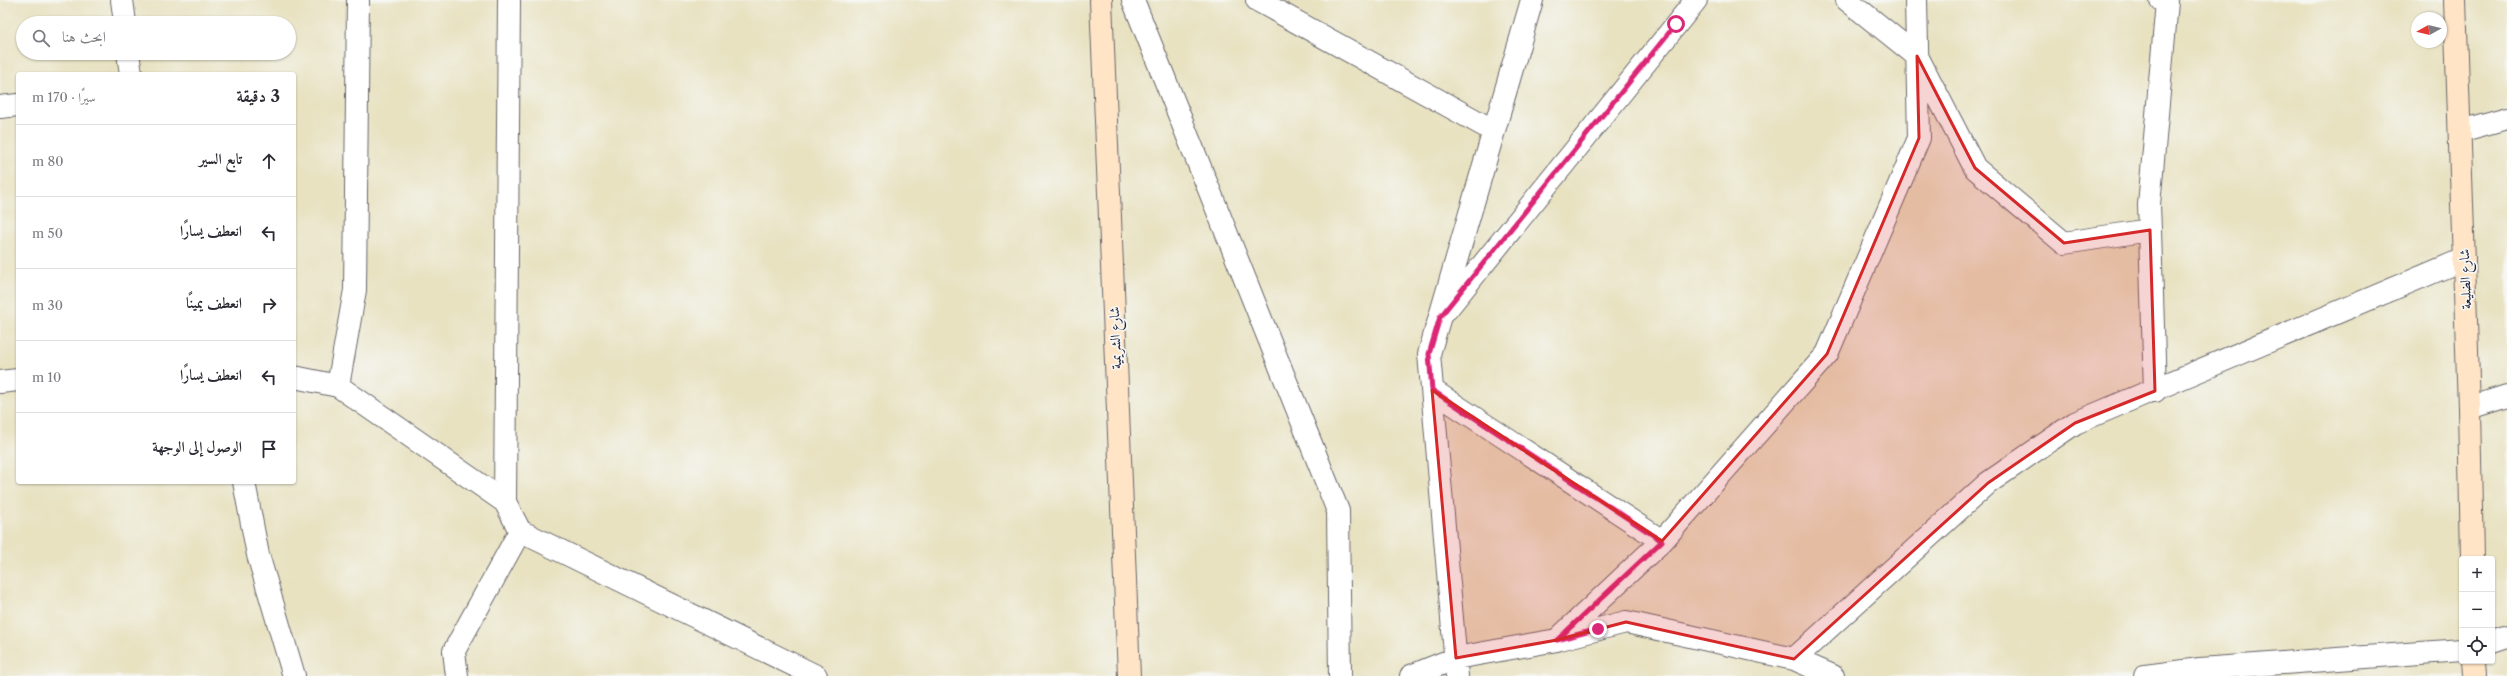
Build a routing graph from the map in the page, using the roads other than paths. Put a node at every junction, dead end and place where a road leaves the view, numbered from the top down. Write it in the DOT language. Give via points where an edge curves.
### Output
graph roads {
  1 [pos="122,0"];
  2 [pos="358,0"];
  3 [pos="509,0"];
  4 [pos="1101,0"];
  5 [pos="1133,0"];
  6 [pos="1257,0"];
  7 [pos="1532,0"];
  8 [pos="1696,0"];
  9 [pos="1847,0"];
  10 [pos="1916,0"];
  11 [pos="2161,0"];
  12 [pos="2455,0"];
  13 [pos="123,16"];
  14 [pos="1918,56"];
  15 [pos="129,60"];
  16 [pos="131,72"];
  17 [pos="16,105"];
  18 [pos="0,107"];
  19 [pos="2507,118"];
  20 [pos="1494,131"];
  21 [pos="2460,131"];
  22 [pos="2150,230"];
  23 [pos="2464,258"];
  24 [pos="1440,317"];
  25 [pos="296,377"];
  26 [pos="16,380"];
  27 [pos="0,382"];
  28 [pos="338,386"];
  29 [pos="1432,390"];
  30 [pos="2155,390"];
  31 [pos="2507,396"];
  32 [pos="2469,408"];
  33 [pos="244,484"];
  34 [pos="505,502"];
  35 [pos="520,531"];
  36 [pos="1662,541"];
  37 [pos="2472,556"];
  38 [pos="2507,637"];
  39 [pos="1557,640"];
  40 [pos="2495,641"];
  41 [pos="2459,650"];
  42 [pos="1794,659"];
  43 [pos="2473,664"];
  44 [pos="1457,667"];
  45 [pos="294,676"];
  46 [pos="457,676"];
  47 [pos="816,676"];
  48 [pos="1129,676"];
  49 [pos="1340,676"];
  50 [pos="1410,676"];
  51 [pos="1833,676"];
  52 [pos="2145,676"];
  53 [pos="2474,676"];
  1 -- 13 [label="street"];
  2 -- 28 [label="street" via="355,290"];
  3 -- 34 [label="street"];
  4 -- 48 [label="street, شارع الشريمية"];
  5 -- 49 [label="street" via="1338,511"];
  6 -- 20 [label="street"];
  7 -- 20 [label="street"];
  8 -- 24 [label="street"];
  9 -- 14 [label="street"];
  10 -- 14 [label="street"];
  11 -- 22 [label="street" via="2167,2 2149,205"];
  12 -- 21 [label="street, شارع الضليعة"];
  14 -- 22 [label="street" via="1975,168 2064,243"];
  14 -- 36 [label="street" via="1920,138 1827,354"];
  15 -- 16 [label="street"];
  17 -- 18 [label="street"];
  19 -- 21 [label="street"];
  20 -- 24 [label="street"];
  21 -- 23 [label="street, شارع الضليعة"];
  22 -- 30 [label="street"];
  23 -- 30 [label="street"];
  23 -- 32 [label="street, شارع الضليعة"];
  24 -- 29 [label="street" via="1429,354"];
  25 -- 28 [label="street"];
  26 -- 27 [label="street"];
  28 -- 34 [label="street"];
  29 -- 36 [label="street"];
  29 -- 44 [label="street"];
  30 -- 42 [label="street" via="2075,423 1988,483"];
  31 -- 32 [label="street"];
  32 -- 37 [label="street, شارع الضليعة"];
  33 -- 45 [label="street" via="258,555"];
  34 -- 35 [label="street"];
  35 -- 46 [label="street" via="454,651"];
  35 -- 47 [label="street"];
  36 -- 39 [label="street"];
  38 -- 40 [label="street"];
  39 -- 42 [label="street" via="1626,622"];
  39 -- 44 [label="street"];
  41 -- 52 [label="street" via="2200,669"];
  42 -- 51 [label="street"];
  43 -- 53 [label="street"];
  44 -- 50 [label="street"];
}
